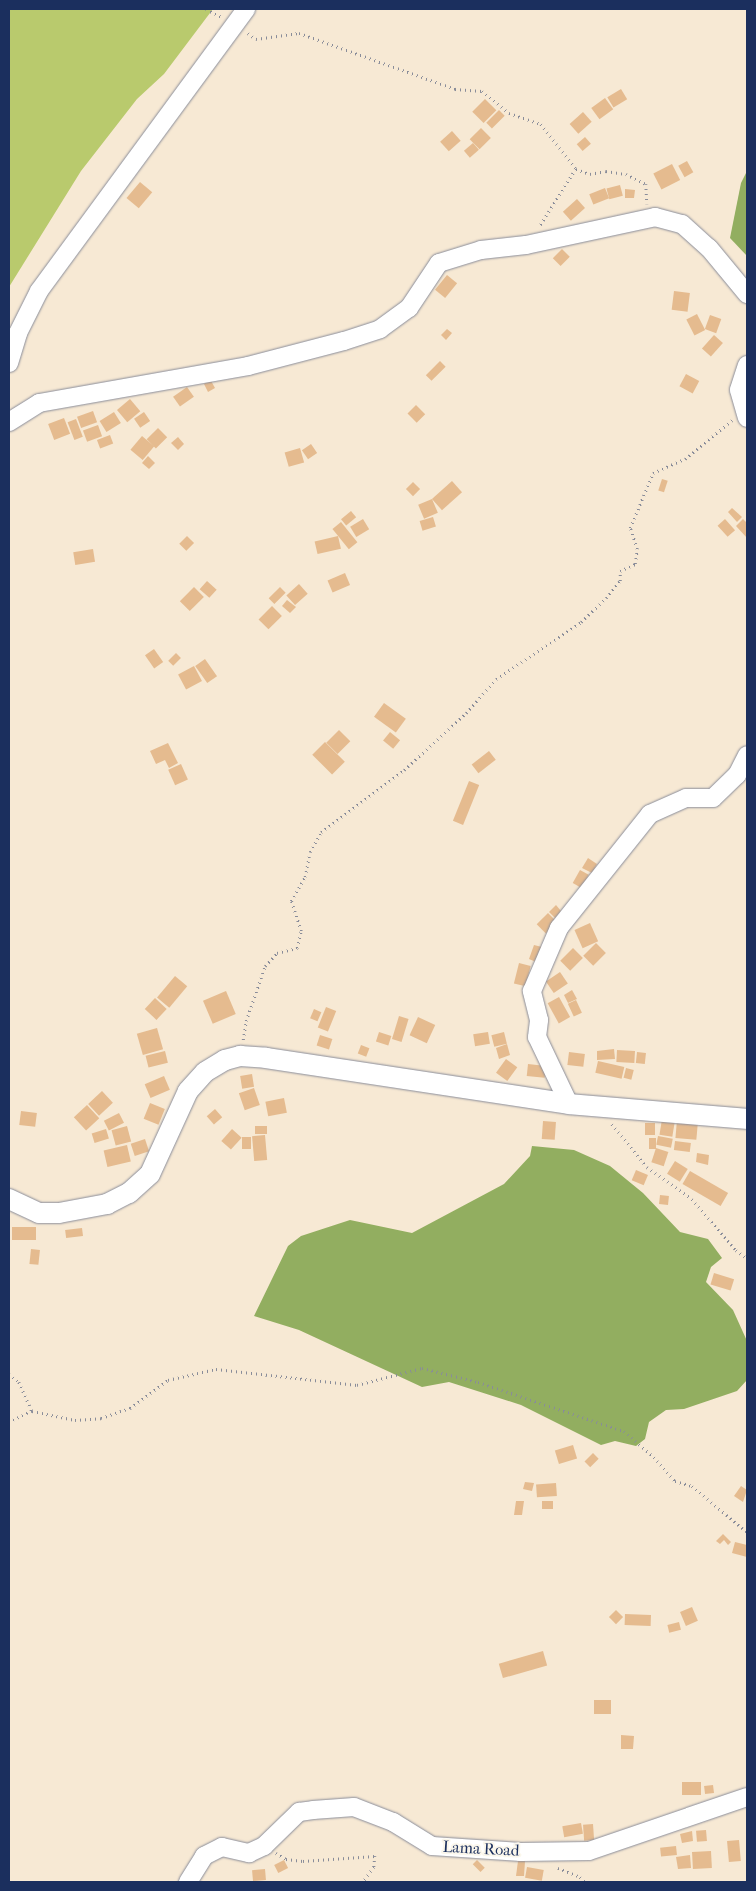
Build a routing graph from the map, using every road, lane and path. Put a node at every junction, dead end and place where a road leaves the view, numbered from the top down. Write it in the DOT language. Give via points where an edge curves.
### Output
graph roads {
  1 [pos="206,9"];
  2 [pos="246,9"];
  3 [pos="236,24"];
  4 [pos="576,169"];
  5 [pos="655,217"];
  6 [pos="526,245"];
  7 [pos="747,294"];
  8 [pos="9,362"];
  9 [pos="747,365"];
  10 [pos="746,414"];
  11 [pos="9,422"];
  12 [pos="747,755"];
  13 [pos="240,1056"];
  14 [pos="569,1104"];
  15 [pos="747,1119"];
  16 [pos="610,1121"];
  17 [pos="9,1199"];
  18 [pos="747,1258"];
  19 [pos="9,1374"];
  20 [pos="32,1411"];
  21 [pos="9,1422"];
  22 [pos="747,1532"];
  23 [pos="747,1797"];
  24 [pos="264,1846"];
  25 [pos="188,1882"];
  26 [pos="363,1882"];
  1 -- 3 [label="path"];
  2 -- 3 [label="street"];
  3 -- 4 [label="path" via="256,39 299,33 455,89 482,91 509,113 541,124"];
  3 -- 8 [label="street" via="40,291 18,333"];
  4 -- 5 [label="path" via="590,174 606,171 626,174 646,184 648,210"];
  4 -- 6 [label="path"];
  5 -- 6 [label="street"];
  5 -- 7 [label="street" via="682,224 709,248"];
  6 -- 11 [label="street" via="481,250 439,264 409,308 371,332 248,366 39,403"];
  9 -- 10 [label="street" via="739,390"];
  10 -- 13 [label="path" via="685,459 653,473 630,528 637,549 635,564 620,571 620,581 606,598 581,622 496,679 466,713 404,770 321,832 310,852 305,877 291,901 301,931 297,948 277,953 265,966 246,1022"];
  12 -- 14 [label="street" via="736,775 713,798 686,798 650,814 566,918 546,953 532,991 538,1020 537,1037"];
  13 -- 14 [label="main road"];
  13 -- 17 [label="main road" via="225,1060 205,1072 188,1091 150,1174 129,1193 106,1204 59,1213 40,1213"];
  14 -- 15 [label="main road"];
  16 -- 18 [label="path" via="647,1168 692,1199 736,1250"];
  19 -- 20 [label="path" via="19,1382"];
  20 -- 21 [label="path"];
  20 -- 22 [label="path" via="75,1420 101,1418 130,1408 168,1380 216,1369 357,1385 422,1368 478,1382 624,1432 654,1457 675,1481 692,1486"];
  23 -- 24 [label="street, Lama Road" via="589,1851 521,1852 432,1846 393,1822 354,1807 299,1812"];
  24 -- 25 [label="street" via="248,1853 222,1847 204,1856"];
  24 -- 26 [label="path" via="286,1859 303,1861 375,1856 374,1867"];
}
